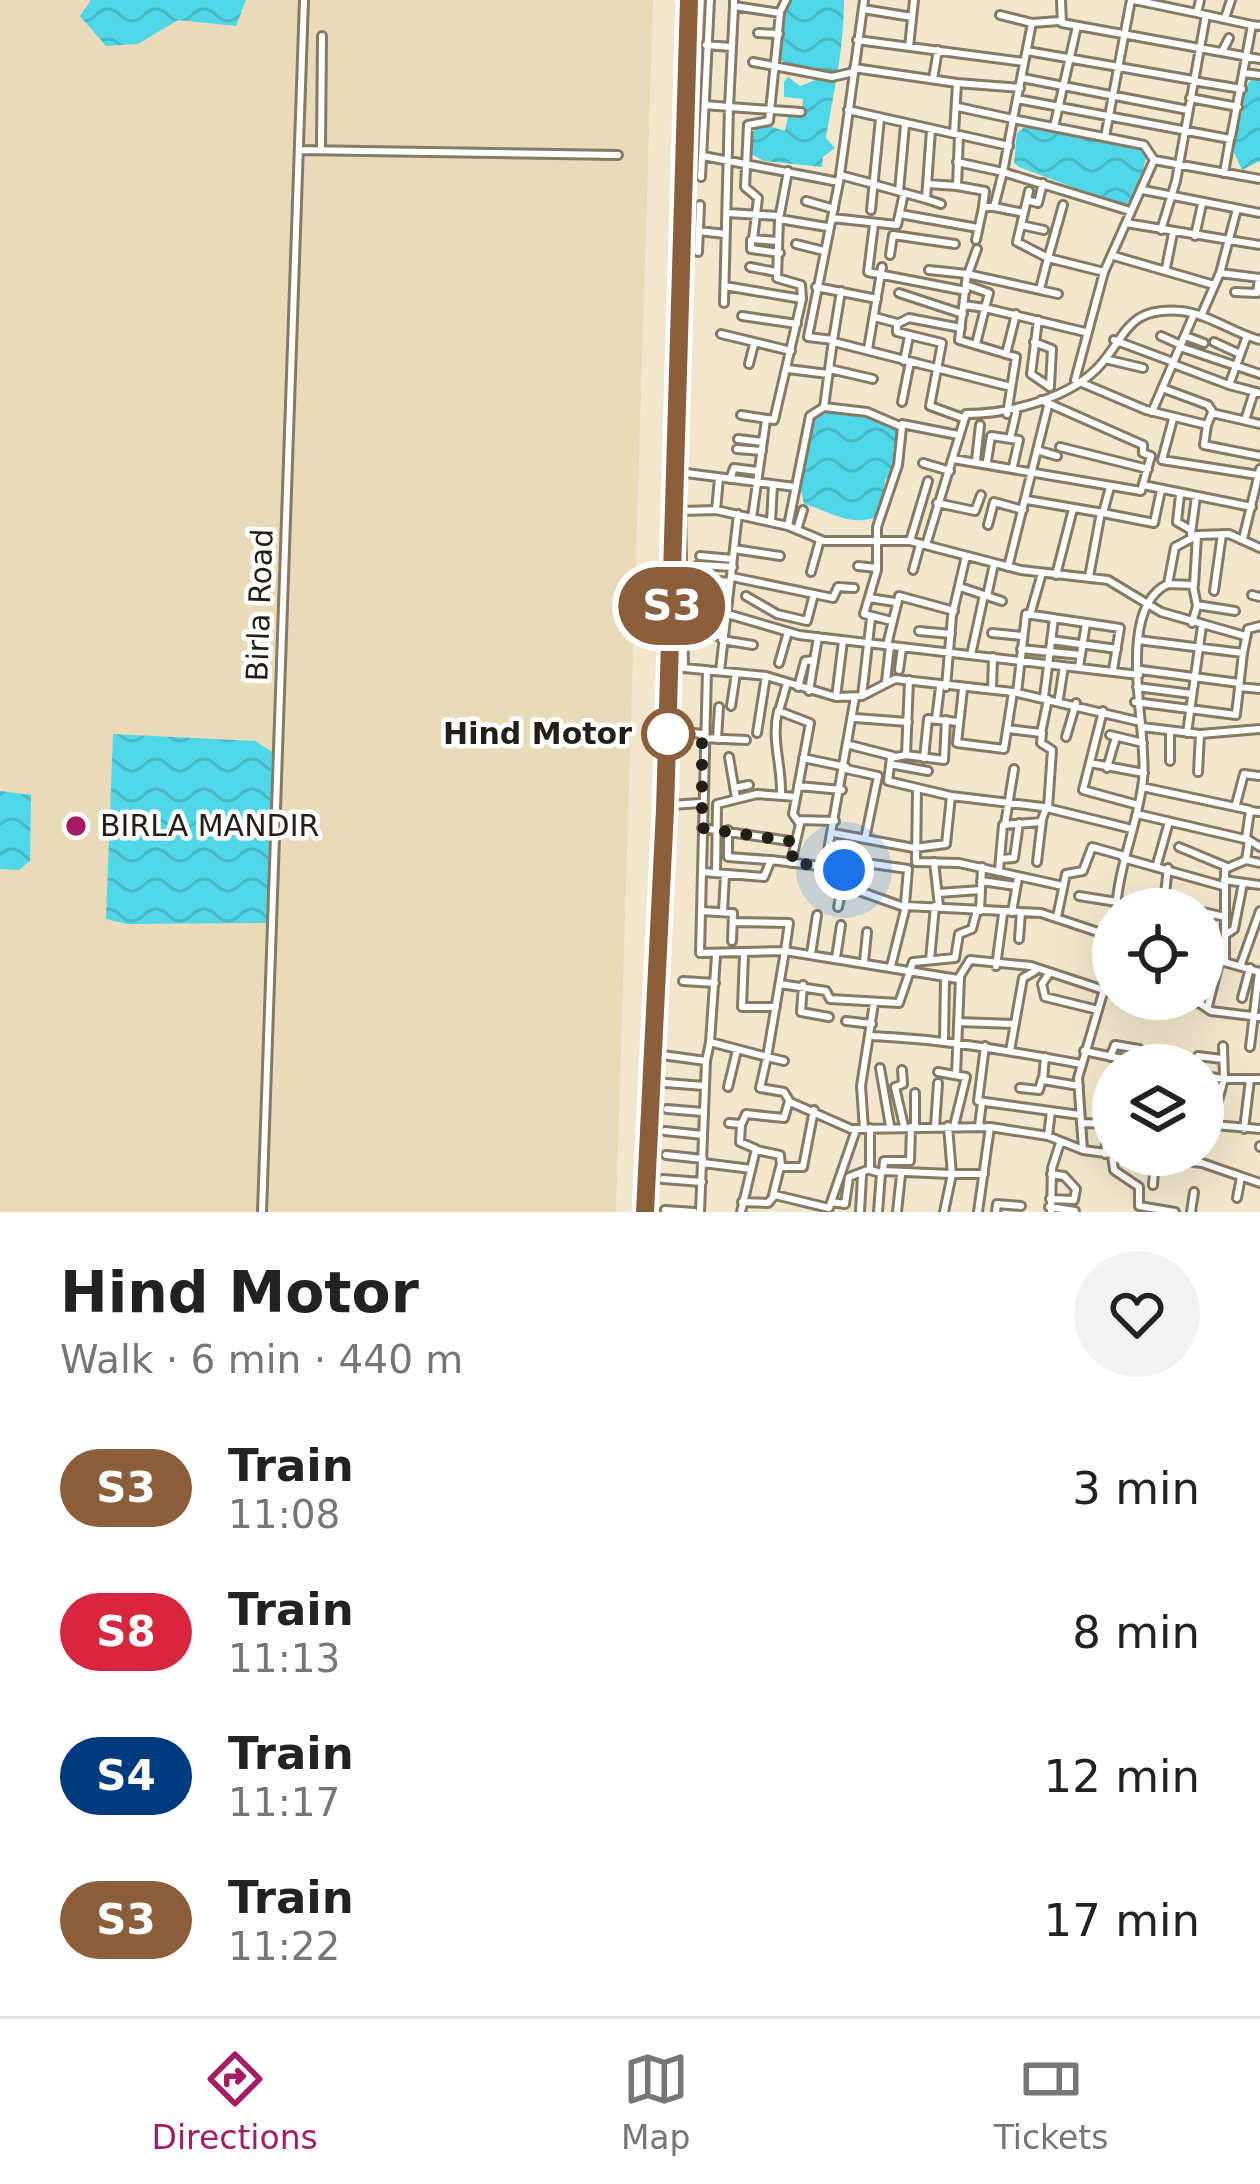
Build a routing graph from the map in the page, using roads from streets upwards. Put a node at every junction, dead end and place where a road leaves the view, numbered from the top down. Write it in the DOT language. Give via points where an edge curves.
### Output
graph roads {
  1 [pos="304,0"];
  2 [pos="710,0"];
  3 [pos="786,0"];
  4 [pos="914,0"];
  5 [pos="1061,0"];
  6 [pos="1132,0"];
  7 [pos="1200,0"];
  8 [pos="1231,0"];
  9 [pos="734,3"];
  10 [pos="864,4"];
  11 [pos="1170,4"];
  12 [pos="780,11"];
  13 [pos="1202,14"];
  14 [pos="1000,15"];
  15 [pos="912,17"];
  16 [pos="1226,18"];
  17 [pos="1031,22"];
  18 [pos="1059,22"];
  19 [pos="1077,26"];
  20 [pos="1256,26"];
  21 [pos="758,33"];
  22 [pos="779,34"];
  23 [pos="1126,34"];
  24 [pos="322,36"];
  25 [pos="1229,38"];
  26 [pos="857,40"];
  27 [pos="706,46"];
  28 [pos="731,46"];
  29 [pos="909,46"];
  30 [pos="1199,48"];
  31 [pos="938,50"];
  32 [pos="1027,51"];
  33 [pos="1222,52"];
  34 [pos="1246,56"];
  35 [pos="1070,58"];
  36 [pos="1260,59"];
  37 [pos="753,62"];
  38 [pos="1024,62"];
  39 [pos="779,66"];
  40 [pos="1120,67"];
  41 [pos="854,70"];
  42 [pos="1244,73"];
  43 [pos="1260,75"];
  44 [pos="1022,78"];
  45 [pos="933,80"];
  46 [pos="1193,81"];
  47 [pos="957,83"];
  48 [pos="1064,86"];
  49 [pos="1020,88"];
  50 [pos="1242,89"];
  51 [pos="1114,94"];
  52 [pos="1190,98"];
  53 [pos="1017,99"];
  54 [pos="705,105"];
  55 [pos="729,107"];
  56 [pos="958,107"];
  57 [pos="1058,107"];
  58 [pos="1238,107"];
  59 [pos="771,109"];
  60 [pos="848,110"];
  61 [pos="1188,110"];
  62 [pos="801,112"];
  63 [pos="1108,117"];
  64 [pos="880,118"];
  65 [pos="1013,119"];
  66 [pos="905,125"];
  67 [pos="1054,127"];
  68 [pos="931,130"];
  69 [pos="1183,131"];
  70 [pos="957,134"];
  71 [pos="1105,137"];
  72 [pos="1231,139"];
  73 [pos="1009,146"];
  74 [pos="321,148"];
  75 [pos="299,150"];
  76 [pos="618,155"];
  77 [pos="703,156"];
  78 [pos="730,159"];
  79 [pos="1154,160"];
  80 [pos="746,162"];
  81 [pos="957,162"];
  82 [pos="1178,163"];
  83 [pos="788,170"];
  84 [pos="1003,172"];
  85 [pos="1224,173"];
  86 [pos="701,177"];
  87 [pos="840,178"];
  88 [pos="1260,179"];
  89 [pos="1042,183"];
  90 [pos="873,184"];
  91 [pos="928,184"];
  92 [pos="956,186"];
  93 [pos="1143,190"];
  94 [pos="901,192"];
  95 [pos="1171,197"];
  96 [pos="926,199"];
  97 [pos="806,201"];
  98 [pos="1203,203"];
  99 [pos="941,204"];
  100 [pos="700,205"];
  101 [pos="1064,205"];
  102 [pos="983,206"];
  103 [pos="994,207"];
  104 [pos="1237,209"];
  105 [pos="871,210"];
  106 [pos="1130,212"];
  107 [pos="728,213"];
  108 [pos="832,213"];
  109 [pos="1024,213"];
  110 [pos="1260,213"];
  111 [pos="900,214"];
  112 [pos="756,217"];
  113 [pos="779,218"];
  114 [pos="1126,223"];
  115 [pos="874,224"];
  116 [pos="1021,225"];
  117 [pos="895,226"];
  118 [pos="828,228"];
  119 [pos="978,228"];
  120 [pos="1045,230"];
  121 [pos="1161,230"];
  122 [pos="699,231"];
  123 [pos="1173,233"];
  124 [pos="726,234"];
  125 [pos="893,236"];
  126 [pos="1195,236"];
  127 [pos="753,239"];
  128 [pos="777,242"];
  129 [pos="1229,242"];
  130 [pos="796,244"];
  131 [pos="955,244"];
  132 [pos="1260,245"];
  133 [pos="824,251"];
  134 [pos="698,252"];
  135 [pos="780,253"];
  136 [pos="890,255"];
  137 [pos="1113,256"];
  138 [pos="1048,258"];
  139 [pos="1166,268"];
  140 [pos="929,270"];
  141 [pos="882,271"];
  142 [pos="778,272"];
  143 [pos="1104,272"];
  144 [pos="1220,272"];
  145 [pos="968,274"];
  146 [pos="1259,278"];
  147 [pos="1214,285"];
  148 [pos="725,286"];
  149 [pos="742,286"];
  150 [pos="816,287"];
  151 [pos="966,288"];
  152 [pos="1040,289"];
  153 [pos="841,291"];
  154 [pos="1235,292"];
  155 [pos="899,293"];
  156 [pos="1058,294"];
  157 [pos="802,299"];
  158 [pos="878,299"];
  159 [pos="724,303"];
  160 [pos="985,308"];
  161 [pos="964,309"];
  162 [pos="1016,314"];
  163 [pos="1197,315"];
  164 [pos="742,316"];
  165 [pos="874,317"];
  166 [pos="1038,320"];
  167 [pos="797,324"];
  168 [pos="897,324"];
  169 [pos="944,325"];
  170 [pos="685,326"];
  171 [pos="961,328"];
  172 [pos="1084,332"];
  173 [pos="721,334"];
  174 [pos="795,335"];
  175 [pos="909,336"];
  176 [pos="1160,336"];
  177 [pos="1247,336"];
  178 [pos="808,337"];
  179 [pos="942,340"];
  180 [pos="958,340"];
  181 [pos="1114,340"];
  182 [pos="1260,340"];
  183 [pos="834,341"];
  184 [pos="1034,342"];
  185 [pos="1182,342"];
  186 [pos="1214,342"];
  187 [pos="1204,343"];
  188 [pos="754,344"];
  189 [pos="976,346"];
  190 [pos="868,349"];
  191 [pos="792,351"];
  192 [pos="1006,354"];
  193 [pos="1240,354"];
  194 [pos="1105,359"];
  195 [pos="907,362"];
  196 [pos="1173,363"];
  197 [pos="749,364"];
  198 [pos="938,368"];
  199 [pos="1143,368"];
  200 [pos="1235,368"];
  201 [pos="788,369"];
  202 [pos="829,372"];
  203 [pos="1260,374"];
  204 [pos="873,379"];
  205 [pos="1075,380"];
  206 [pos="1229,385"];
  207 [pos="1011,387"];
  208 [pos="1162,388"];
  209 [pos="1257,392"];
  210 [pos="1047,397"];
  211 [pos="902,403"];
  212 [pos="824,407"];
  213 [pos="1011,412"];
  214 [pos="1151,412"];
  215 [pos="1212,413"];
  216 [pos="741,415"];
  217 [pos="963,418"];
  218 [pos="1173,419"];
  219 [pos="1245,420"];
  220 [pos="766,421"];
  221 [pos="898,424"];
  222 [pos="1260,424"];
  223 [pos="980,425"];
  224 [pos="1208,425"];
  225 [pos="958,435"];
  226 [pos="738,439"];
  227 [pos="1010,439"];
  228 [pos="763,446"];
  229 [pos="737,449"];
  230 [pos="1040,452"];
  231 [pos="1151,456"];
  232 [pos="1260,456"];
  233 [pos="952,459"];
  234 [pos="976,460"];
  235 [pos="1162,460"];
  236 [pos="987,461"];
  237 [pos="923,463"];
  238 [pos="1013,466"];
  239 [pos="1148,469"];
  240 [pos="950,471"];
  241 [pos="757,472"];
  242 [pos="1035,472"];
  243 [pos="686,473"];
  244 [pos="1259,473"];
  245 [pos="719,478"];
  246 [pos="730,479"];
  247 [pos="928,481"];
  248 [pos="755,484"];
  249 [pos="1143,484"];
  250 [pos="772,485"];
  251 [pos="797,487"];
  252 [pos="1110,487"];
  253 [pos="1161,489"];
  254 [pos="1180,494"];
  255 [pos="773,495"];
  256 [pos="981,495"];
  257 [pos="1196,496"];
  258 [pos="1026,500"];
  259 [pos="794,503"];
  260 [pos="937,503"];
  261 [pos="772,506"];
  262 [pos="1252,507"];
  263 [pos="1073,508"];
  264 [pos="716,510"];
  265 [pos="802,510"];
  266 [pos="1023,510"];
  267 [pos="681,511"];
  268 [pos="1102,513"];
  269 [pos="737,514"];
  270 [pos="752,519"];
  271 [pos="771,522"];
  272 [pos="988,526"];
  273 [pos="792,528"];
  274 [pos="1222,534"];
  275 [pos="1193,535"];
  276 [pos="1243,539"];
  277 [pos="820,540"];
  278 [pos="910,541"];
  279 [pos="876,544"];
  280 [pos="923,544"];
  281 [pos="1260,548"];
  282 [pos="780,556"];
  283 [pos="966,556"];
  284 [pos="734,558"];
  285 [pos="699,561"];
  286 [pos="994,563"];
  287 [pos="858,566"];
  288 [pos="1008,567"];
  289 [pos="877,568"];
  290 [pos="913,570"];
  291 [pos="811,572"];
  292 [pos="1042,573"];
  293 [pos="1056,575"];
  294 [pos="1089,577"];
  295 [pos="698,579"];
  296 [pos="731,579"];
  297 [pos="1168,584"];
  298 [pos="1193,586"];
  299 [pos="960,587"];
  300 [pos="854,588"];
  301 [pos="1214,591"];
  302 [pos="986,595"];
  303 [pos="746,596"];
  304 [pos="814,597"];
  305 [pos="869,598"];
  306 [pos="696,600"];
  307 [pos="1002,601"];
  308 [pos="727,602"];
  309 [pos="896,602"];
  310 [pos="1197,605"];
  311 [pos="1148,606"];
  312 [pos="954,610"];
  313 [pos="1235,610"];
  314 [pos="696,611"];
  315 [pos="724,613"];
  316 [pos="1030,615"];
  317 [pos="872,618"];
  318 [pos="1054,618"];
  319 [pos="796,619"];
  320 [pos="892,621"];
  321 [pos="1086,622"];
  322 [pos="1197,625"];
  323 [pos="1260,626"];
  324 [pos="919,631"];
  325 [pos="790,633"];
  326 [pos="992,633"];
  327 [pos="694,634"];
  328 [pos="951,634"];
  329 [pos="1022,636"];
  330 [pos="1245,636"];
  331 [pos="722,638"];
  332 [pos="818,638"];
  333 [pos="843,640"];
  334 [pos="1051,640"];
  335 [pos="1138,640"];
  336 [pos="866,642"];
  337 [pos="753,645"];
  338 [pos="888,645"];
  339 [pos="1083,645"];
  340 [pos="902,648"];
  341 [pos="1199,648"];
  342 [pos="1021,649"];
  343 [pos="1117,649"];
  344 [pos="1050,651"];
  345 [pos="949,652"];
  346 [pos="1244,652"];
  347 [pos="971,655"];
  348 [pos="1081,655"];
  349 [pos="993,657"];
  350 [pos="814,660"];
  351 [pos="1021,660"];
  352 [pos="779,663"];
  353 [pos="1048,664"];
  354 [pos="1064,665"];
  355 [pos="1079,667"];
  356 [pos="706,670"];
  357 [pos="899,670"];
  358 [pos="1113,671"];
  359 [pos="720,672"];
  360 [pos="1140,672"];
  361 [pos="736,674"];
  362 [pos="766,676"];
  363 [pos="1194,678"];
  364 [pos="909,680"];
  365 [pos="886,681"];
  366 [pos="787,683"];
  367 [pos="1239,685"];
  368 [pos="798,687"];
  369 [pos="943,687"];
  370 [pos="1137,687"];
  371 [pos="963,689"];
  372 [pos="992,689"];
  373 [pos="1260,689"];
  374 [pos="809,691"];
  375 [pos="1015,692"];
  376 [pos="1192,694"];
  377 [pos="836,697"];
  378 [pos="858,697"];
  379 [pos="1046,697"];
  380 [pos="1058,699"];
  381 [pos="1136,702"];
  382 [pos="1076,703"];
  383 [pos="731,706"];
  384 [pos="719,707"];
  385 [pos="1190,709"];
  386 [pos="778,710"];
  387 [pos="1103,711"];
  388 [pos="1236,715"];
  389 [pos="855,718"];
  390 [pos="936,719"];
  391 [pos="946,720"];
  392 [pos="908,722"];
  393 [pos="959,722"];
  394 [pos="1142,725"];
  395 [pos="1235,728"];
  396 [pos="1008,729"];
  397 [pos="1260,729"];
  398 [pos="677,731"];
  399 [pos="1170,731"];
  400 [pos="757,733"];
  401 [pos="1042,733"];
  402 [pos="1187,733"];
  403 [pos="1200,734"];
  404 [pos="702,736"];
  405 [pos="1066,736"];
  406 [pos="717,739"];
  407 [pos="746,740"];
  408 [pos="1143,743"];
  409 [pos="850,745"];
  410 [pos="906,754"];
  411 [pos="729,757"];
  412 [pos="803,758"];
  413 [pos="924,758"];
  414 [pos="892,760"];
  415 [pos="1170,760"];
  416 [pos="1090,763"];
  417 [pos="846,768"];
  418 [pos="1107,768"];
  419 [pos="1015,769"];
  420 [pos="928,771"];
  421 [pos="1198,772"];
  422 [pos="1144,773"];
  423 [pos="1260,776"];
  424 [pos="882,777"];
  425 [pos="749,785"];
  426 [pos="798,786"];
  427 [pos="1142,787"];
  428 [pos="734,788"];
  429 [pos="917,788"];
  430 [pos="842,790"];
  431 [pos="782,795"];
  432 [pos="796,796"];
  433 [pos="951,796"];
  434 [pos="736,798"];
  435 [pos="1011,803"];
  436 [pos="700,804"];
  437 [pos="1236,804"];
  438 [pos="671,805"];
  439 [pos="717,806"];
  440 [pos="1047,808"];
  441 [pos="1137,809"];
  442 [pos="1255,811"];
  443 [pos="798,820"];
  444 [pos="1042,820"];
  445 [pos="835,821"];
  446 [pos="1168,822"];
  447 [pos="1019,823"];
  448 [pos="1005,824"];
  449 [pos="702,828"];
  450 [pos="717,829"];
  451 [pos="1132,829"];
  452 [pos="728,830"];
  453 [pos="832,833"];
  454 [pos="865,839"];
  455 [pos="1247,840"];
  456 [pos="796,842"];
  457 [pos="1178,847"];
  458 [pos="1260,847"];
  459 [pos="914,848"];
  460 [pos="1124,857"];
  461 [pos="1000,859"];
  462 [pos="769,860"];
  463 [pos="1246,860"];
  464 [pos="791,862"];
  465 [pos="934,862"];
  466 [pos="1037,862"];
  467 [pos="1260,863"];
  468 [pos="1157,864"];
  469 [pos="826,867"];
  470 [pos="982,867"];
  471 [pos="1227,867"];
  472 [pos="1168,868"];
  473 [pos="844,869"];
  474 [pos="999,870"];
  475 [pos="703,872"];
  476 [pos="720,873"];
  477 [pos="1018,874"];
  478 [pos="830,882"];
  479 [pos="1224,883"];
  480 [pos="1243,883"];
  481 [pos="843,884"];
  482 [pos="981,885"];
  483 [pos="1260,885"];
  484 [pos="1016,886"];
  485 [pos="1064,886"];
  486 [pos="1119,888"];
  487 [pos="1166,888"];
  488 [pos="938,893"];
  489 [pos="1079,896"];
  490 [pos="1092,899"];
  491 [pos="904,906"];
  492 [pos="937,906"];
  493 [pos="838,907"];
  494 [pos="978,910"];
  495 [pos="702,911"];
  496 [pos="1260,911"];
  497 [pos="723,912"];
  498 [pos="1012,913"];
  499 [pos="817,915"];
  500 [pos="1057,917"];
  501 [pos="1226,917"];
  502 [pos="734,922"];
  503 [pos="841,925"];
  504 [pos="1092,930"];
  505 [pos="867,932"];
  506 [pos="1226,934"];
  507 [pos="1018,939"];
  508 [pos="731,941"];
  509 [pos="785,951"];
  510 [pos="1224,951"];
  511 [pos="811,954"];
  512 [pos="744,955"];
  513 [pos="716,956"];
  514 [pos="836,958"];
  515 [pos="930,960"];
  516 [pos="1224,960"];
  517 [pos="864,962"];
  518 [pos="1241,964"];
  519 [pos="891,966"];
  520 [pos="996,966"];
  521 [pos="911,969"];
  522 [pos="1035,970"];
  523 [pos="1256,971"];
  524 [pos="1048,975"];
  525 [pos="945,977"];
  526 [pos="960,978"];
  527 [pos="683,981"];
  528 [pos="715,983"];
  529 [pos="780,984"];
  530 [pos="803,985"];
  531 [pos="1092,987"];
  532 [pos="1242,998"];
  533 [pos="1257,1002"];
  534 [pos="874,1003"];
  535 [pos="776,1007"];
  536 [pos="1092,1009"];
  537 [pos="1224,1010"];
  538 [pos="829,1017"];
  539 [pos="1250,1017"];
  540 [pos="1260,1017"];
  541 [pos="1095,1020"];
  542 [pos="846,1021"];
  543 [pos="958,1022"];
  544 [pos="872,1024"];
  545 [pos="1015,1024"];
  546 [pos="872,1036"];
  547 [pos="944,1041"];
  548 [pos="959,1041"];
  549 [pos="710,1042"];
  550 [pos="986,1046"];
  551 [pos="1250,1047"];
  552 [pos="737,1050"];
  553 [pos="1010,1052"];
  554 [pos="1084,1052"];
  555 [pos="1092,1054"];
  556 [pos="662,1055"];
  557 [pos="767,1057"];
  558 [pos="1045,1058"];
  559 [pos="706,1061"];
  560 [pos="784,1061"];
  561 [pos="1081,1064"];
  562 [pos="880,1068"];
  563 [pos="902,1070"];
  564 [pos="938,1072"];
  565 [pos="956,1074"];
  566 [pos="1042,1079"];
  567 [pos="1224,1079"];
  568 [pos="1250,1079"];
  569 [pos="1260,1079"];
  570 [pos="666,1083"];
  571 [pos="938,1083"];
  572 [pos="704,1086"];
  573 [pos="1079,1086"];
  574 [pos="728,1088"];
  575 [pos="1020,1088"];
  576 [pos="915,1093"];
  577 [pos="961,1098"];
  578 [pos="789,1101"];
  579 [pos="980,1101"];
  580 [pos="668,1109"];
  581 [pos="814,1111"];
  582 [pos="703,1112"];
  583 [pos="1051,1112"];
  584 [pos="1081,1119"];
  585 [pos="1092,1121"];
  586 [pos="729,1123"];
  587 [pos="741,1125"];
  588 [pos="890,1126"];
  589 [pos="910,1126"];
  590 [pos="935,1126"];
  591 [pos="951,1126"];
  592 [pos="979,1126"];
  593 [pos="989,1127"];
  594 [pos="1224,1127"];
  595 [pos="864,1129"];
  596 [pos="1244,1129"];
  597 [pos="1260,1129"];
  598 [pos="665,1131"];
  599 [pos="654,1133"];
  600 [pos="703,1135"];
  601 [pos="1048,1136"];
  602 [pos="1060,1143"];
  603 [pos="756,1150"];
  604 [pos="1083,1150"];
  605 [pos="1092,1151"];
  606 [pos="666,1155"];
  607 [pos="703,1161"];
  608 [pos="781,1167"];
  609 [pos="751,1169"];
  610 [pos="866,1172"];
  611 [pos="1224,1172"];
  612 [pos="951,1174"];
  613 [pos="984,1174"];
  614 [pos="1051,1174"];
  615 [pos="901,1175"];
  616 [pos="1123,1176"];
  617 [pos="1154,1176"];
  618 [pos="1241,1177"];
  619 [pos="663,1178"];
  620 [pos="701,1182"];
  621 [pos="1260,1183"];
  622 [pos="1154,1184"];
  623 [pos="1194,1192"];
  624 [pos="772,1195"];
  625 [pos="1237,1198"];
  626 [pos="831,1202"];
  627 [pos="1021,1206"];
  628 [pos="1050,1206"];
  629 [pos="742,1207"];
  630 [pos="665,1210"];
  631 [pos="1153,1210"];
  632 [pos="1075,1211"];
  633 [pos="262,1212"];
  634 [pos="650,1212"];
  635 [pos="697,1212"];
  636 [pos="860,1212"];
  637 [pos="878,1212"];
  638 [pos="897,1212"];
  639 [pos="944,1212"];
  640 [pos="979,1212"];
  641 [pos="995,1212"];
  642 [pos="1175,1212"];
  643 [pos="1191,1212"];
  1 -- 75 [label="street, Birla Road"];
  2 -- 27 [label="street"];
  3 -- 12 [label="street"];
  4 -- 15 [label="street"];
  5 -- 18 [label="street"];
  6 -- 11 [label="street"];
  6 -- 23 [label="street"];
  7 -- 13 [label="street"];
  8 -- 16 [label="street"];
  9 -- 12 [label="street"];
  9 -- 28 [label="street"];
  10 -- 15 [label="street"];
  10 -- 26 [label="street"];
  11 -- 13 [label="street"];
  12 -- 22 [label="street"];
  13 -- 16 [label="street"];
  13 -- 30 [label="street"];
  14 -- 17 [label="street"];
  15 -- 29 [label="street"];
  16 -- 20 [label="street"];
  17 -- 18 [label="street"];
  17 -- 32 [label="street"];
  18 -- 19 [label="street"];
  19 -- 23 [label="street"];
  19 -- 35 [label="street"];
  20 -- 34 [label="street"];
  21 -- 22 [label="street"];
  22 -- 39 [label="street"];
  23 -- 30 [label="street"];
  23 -- 40 [label="street"];
  24 -- 74 [label="street"];
  25 -- 33 [label="street"];
  26 -- 29 [label="street"];
  26 -- 41 [label="street"];
  27 -- 28 [label="street"];
  27 -- 54 [label="street"];
  28 -- 55 [label="street"];
  29 -- 31 [label="street"];
  30 -- 33 [label="street"];
  30 -- 46 [label="street"];
  31 -- 38 [label="street"];
  31 -- 45 [label="street"];
  32 -- 35 [label="street"];
  32 -- 38 [label="street"];
  33 -- 34 [label="street"];
  34 -- 36 [label="street"];
  34 -- 42 [label="street"];
  35 -- 40 [label="street"];
  35 -- 48 [label="street"];
  37 -- 39 [label="street"];
  38 -- 44 [label="street"];
  39 -- 41 [label="street" via="832,77"];
  39 -- 59 [label="street"];
  40 -- 46 [label="street"];
  40 -- 51 [label="street"];
  41 -- 45 [label="street"];
  41 -- 60 [label="street"];
  42 -- 43 [label="street"];
  42 -- 50 [label="street"];
  44 -- 48 [label="street"];
  44 -- 49 [label="street"];
  45 -- 47 [label="street"];
  46 -- 50 [label="street"];
  46 -- 52 [label="street"];
  47 -- 49 [label="street"];
  47 -- 56 [label="street"];
  48 -- 51 [label="street"];
  48 -- 57 [label="street"];
  49 -- 53 [label="street"];
  50 -- 58 [label="street"];
  51 -- 61 [label="street"];
  51 -- 63 [label="street"];
  52 -- 58 [label="street"];
  52 -- 61 [label="street"];
  53 -- 57 [label="street"];
  53 -- 65 [label="street"];
  54 -- 55 [label="street"];
  54 -- 77 [label="street"];
  55 -- 59 [label="street"];
  55 -- 78 [label="street"];
  56 -- 65 [label="street"];
  56 -- 70 [label="street"];
  57 -- 63 [label="street"];
  57 -- 67 [label="street"];
  58 -- 72 [label="street"];
  59 -- 62 [label="street"];
  59 -- 80 [label="street" via="768,123 748,125"];
  60 -- 64 [label="street"];
  60 -- 87 [label="street"];
  61 -- 69 [label="street"];
  63 -- 69 [label="street"];
  63 -- 71 [label="street"];
  64 -- 66 [label="street"];
  64 -- 90 [label="street"];
  65 -- 67 [label="street"];
  65 -- 73 [label="street"];
  66 -- 68 [label="street"];
  66 -- 94 [label="street"];
  67 -- 71 [label="street"];
  68 -- 70 [label="street"];
  68 -- 91 [label="street"];
  69 -- 72 [label="street"];
  69 -- 82 [label="street"];
  70 -- 73 [label="street"];
  70 -- 81 [label="street"];
  71 -- 79 [label="street" via="1144,145"];
  72 -- 85 [label="street"];
  73 -- 84 [label="street"];
  74 -- 75 [label="street"];
  74 -- 76 [label="street"];
  75 -- 633 [label="street, Birla Road"];
  77 -- 78 [label="street"];
  77 -- 86 [label="street"];
  78 -- 80 [label="street"];
  78 -- 107 [label="street"];
  79 -- 82 [label="street"];
  79 -- 93 [label="street"];
  80 -- 83 [label="street"];
  80 -- 112 [label="street"];
  81 -- 84 [label="street"];
  81 -- 92 [label="street"];
  82 -- 85 [label="street"];
  82 -- 95 [label="street"];
  83 -- 87 [label="street"];
  83 -- 113 [label="street"];
  84 -- 89 [label="street"];
  84 -- 103 [label="street"];
  85 -- 88 [label="street"];
  87 -- 90 [label="street"];
  87 -- 108 [label="street"];
  89 -- 106 [label="street"];
  89 -- 109 [label="street" via="1038,203 1028,196"];
  90 -- 94 [label="street"];
  90 -- 105 [label="street"];
  91 -- 92 [label="street"];
  91 -- 96 [label="street"];
  92 -- 102 [label="street" via="985,191"];
  93 -- 95 [label="street"];
  93 -- 106 [label="street"];
  94 -- 96 [label="street"];
  94 -- 111 [label="street"];
  95 -- 98 [label="street"];
  95 -- 121 [label="street"];
  96 -- 99 [label="street"];
  97 -- 108 [label="street"];
  98 -- 104 [label="street"];
  98 -- 126 [label="street"];
  100 -- 122 [label="street"];
  101 -- 138 [label="street"];
  102 -- 103 [label="street"];
  102 -- 119 [label="street"];
  103 -- 109 [label="street"];
  104 -- 110 [label="street"];
  104 -- 129 [label="street"];
  106 -- 114 [label="street"];
  107 -- 112 [label="street"];
  107 -- 124 [label="street"];
  108 -- 115 [label="street"];
  108 -- 118 [label="street"];
  109 -- 116 [label="street"];
  111 -- 117 [label="street"];
  111 -- 119 [label="street"];
  112 -- 113 [label="street"];
  112 -- 127 [label="street"];
  113 -- 118 [label="street"];
  113 -- 128 [label="street"];
  114 -- 121 [label="street"];
  114 -- 137 [label="street"];
  115 -- 117 [label="street"];
  115 -- 141 [label="street" via="868,272"];
  116 -- 120 [label="street"];
  116 -- 138 [label="street" via="1018,243"];
  117 -- 125 [label="street"];
  118 -- 133 [label="street"];
  119 -- 145 [label="street"];
  121 -- 123 [label="street"];
  122 -- 124 [label="street"];
  122 -- 134 [label="street"];
  123 -- 126 [label="street"];
  123 -- 139 [label="street"];
  124 -- 148 [label="street"];
  125 -- 131 [label="street"];
  125 -- 136 [label="street"];
  126 -- 129 [label="street"];
  127 -- 128 [label="street"];
  127 -- 135 [label="street" via="751,249"];
  128 -- 135 [label="street"];
  129 -- 132 [label="street"];
  129 -- 144 [label="street"];
  130 -- 133 [label="street"];
  133 -- 150 [label="street"];
  135 -- 142 [label="street"];
  137 -- 139 [label="street"];
  137 -- 143 [label="street"];
  138 -- 143 [label="street"];
  138 -- 152 [label="street"];
  139 -- 147 [label="street"];
  140 -- 145 [label="street"];
  141 -- 151 [label="street"];
  141 -- 158 [label="street"];
  142 -- 149 [label="street" via="748,268"];
  142 -- 157 [label="street" via="778,280 801,285"];
  143 -- 172 [label="street"];
  144 -- 146 [label="street"];
  144 -- 147 [label="street"];
  145 -- 151 [label="street"];
  145 -- 152 [label="street"];
  146 -- 154 [label="street" via="1257,293"];
  147 -- 163 [label="street"];
  148 -- 149 [label="street"];
  148 -- 159 [label="street"];
  149 -- 157 [label="street"];
  150 -- 153 [label="street"];
  150 -- 178 [label="street"];
  151 -- 160 [label="street" via="988,292"];
  151 -- 161 [label="street"];
  152 -- 156 [label="street"];
  153 -- 158 [label="street"];
  153 -- 183 [label="street"];
  155 -- 161 [label="street"];
  157 -- 167 [label="street"];
  158 -- 165 [label="street"];
  160 -- 161 [label="street"];
  160 -- 162 [label="street"];
  160 -- 189 [label="street"];
  161 -- 171 [label="street"];
  162 -- 166 [label="street"];
  162 -- 192 [label="street"];
  163 -- 177 [label="street"];
  163 -- 181 [label="street" via="1169,311 1132,320"];
  163 -- 185 [label="street"];
  164 -- 167 [label="street"];
  165 -- 168 [label="street"];
  165 -- 190 [label="street"];
  166 -- 172 [label="street"];
  166 -- 184 [label="street"];
  167 -- 174 [label="street"];
  168 -- 169 [label="street" via="909,318"];
  168 -- 175 [label="street" via="896,332"];
  169 -- 171 [label="street"];
  169 -- 179 [label="street"];
  170 -- 267 [label="street"];
  171 -- 180 [label="street"];
  172 -- 205 [label="street"];
  173 -- 188 [label="street"];
  174 -- 178 [label="street"];
  174 -- 191 [label="street"];
  175 -- 179 [label="street"];
  175 -- 195 [label="street"];
  176 -- 185 [label="street"];
  177 -- 182 [label="street"];
  177 -- 193 [label="street"];
  178 -- 183 [label="street"];
  179 -- 180 [label="street"];
  179 -- 198 [label="street"];
  180 -- 189 [label="street"];
  181 -- 194 [label="street"];
  181 -- 196 [label="street"];
  183 -- 190 [label="street"];
  183 -- 202 [label="street"];
  184 -- 210 [label="street" via="1033,380"];
  184 -- 210 [label="street" via="1052,349"];
  185 -- 187 [label="street"];
  185 -- 196 [label="street"];
  185 -- 200 [label="street"];
  186 -- 193 [label="street"];
  188 -- 191 [label="street"];
  188 -- 197 [label="street"];
  189 -- 192 [label="street"];
  190 -- 195 [label="street"];
  191 -- 201 [label="street"];
  192 -- 207 [label="street" via="1016,358"];
  193 -- 200 [label="street"];
  194 -- 199 [label="street"];
  194 -- 205 [label="street"];
  195 -- 198 [label="street"];
  195 -- 211 [label="street"];
  196 -- 206 [label="street"];
  196 -- 208 [label="street"];
  198 -- 207 [label="street"];
  198 -- 217 [label="street" via="932,409"];
  200 -- 203 [label="street"];
  200 -- 206 [label="street"];
  201 -- 202 [label="street"];
  201 -- 220 [label="street" via="775,418"];
  202 -- 204 [label="street"];
  202 -- 212 [label="street"];
  205 -- 210 [label="street"];
  205 -- 214 [label="street"];
  206 -- 209 [label="street"];
  207 -- 213 [label="street"];
  208 -- 214 [label="street"];
  208 -- 215 [label="street"];
  209 -- 219 [label="street"];
  210 -- 213 [label="street"];
  210 -- 230 [label="street"];
  210 -- 231 [label="street"];
  212 -- 221 [label="street"];
  212 -- 251 [label="street" via="810,416"];
  213 -- 217 [label="street"];
  213 -- 227 [label="street"];
  214 -- 218 [label="street"];
  215 -- 219 [label="street"];
  215 -- 224 [label="street"];
  216 -- 220 [label="street"];
  217 -- 225 [label="street"];
  218 -- 224 [label="street"];
  218 -- 235 [label="street"];
  219 -- 222 [label="street"];
  220 -- 228 [label="street"];
  221 -- 225 [label="street"];
  221 -- 279 [label="street" via="898,465"];
  223 -- 234 [label="street"];
  224 -- 232 [label="street" via="1204,445"];
  225 -- 233 [label="street"];
  226 -- 228 [label="street"];
  227 -- 236 [label="street" via="991,436"];
  227 -- 238 [label="street" via="1018,440"];
  228 -- 229 [label="street"];
  228 -- 241 [label="street"];
  230 -- 239 [label="street"];
  230 -- 242 [label="street"];
  231 -- 235 [label="street"];
  231 -- 239 [label="street"];
  233 -- 234 [label="street"];
  233 -- 240 [label="street"];
  234 -- 236 [label="street"];
  235 -- 244 [label="street"];
  236 -- 238 [label="street"];
  237 -- 240 [label="street"];
  238 -- 242 [label="street"];
  239 -- 249 [label="street"];
  240 -- 260 [label="street"];
  241 -- 246 [label="street" via="734,468"];
  241 -- 248 [label="street"];
  242 -- 252 [label="street"];
  242 -- 258 [label="street"];
  243 -- 245 [label="street"];
  244 -- 262 [label="street"];
  245 -- 246 [label="street"];
  245 -- 264 [label="street"];
  246 -- 248 [label="street"];
  247 -- 278 [label="street"];
  248 -- 250 [label="street"];
  248 -- 270 [label="street"];
  249 -- 252 [label="street" via="1138,492"];
  249 -- 253 [label="street"];
  250 -- 251 [label="street"];
  250 -- 255 [label="street"];
  251 -- 259 [label="street"];
  252 -- 268 [label="street"];
  253 -- 254 [label="street"];
  253 -- 268 [label="street" via="1154,523"];
  254 -- 257 [label="street"];
  254 -- 275 [label="street" via="1177,522"];
  255 -- 259 [label="street"];
  255 -- 261 [label="street"];
  256 -- 260 [label="street" via="972,512"];
  257 -- 262 [label="street"];
  257 -- 275 [label="street"];
  258 -- 263 [label="street"];
  258 -- 266 [label="street"];
  259 -- 261 [label="street"];
  259 -- 273 [label="street"];
  260 -- 280 [label="street"];
  261 -- 271 [label="street"];
  262 -- 276 [label="street"];
  263 -- 268 [label="street"];
  263 -- 293 [label="street"];
  264 -- 267 [label="street"];
  264 -- 269 [label="street"];
  265 -- 273 [label="street"];
  266 -- 272 [label="street" via="994,502"];
  266 -- 288 [label="street"];
  267 -- 356 [label="street" via="683,667"];
  268 -- 294 [label="street"];
  269 -- 270 [label="street"];
  269 -- 284 [label="street"];
  270 -- 271 [label="street"];
  271 -- 273 [label="street"];
  273 -- 277 [label="street"];
  274 -- 275 [label="street"];
  274 -- 276 [label="street"];
  274 -- 301 [label="street"];
  275 -- 297 [label="street" via="1172,551"];
  275 -- 298 [label="street"];
  276 -- 281 [label="street"];
  277 -- 279 [label="street"];
  277 -- 291 [label="street"];
  278 -- 279 [label="street"];
  278 -- 280 [label="street"];
  279 -- 289 [label="street"];
  280 -- 283 [label="street"];
  280 -- 290 [label="street"];
  282 -- 284 [label="street"];
  283 -- 286 [label="street"];
  283 -- 299 [label="street"];
  284 -- 285 [label="street"];
  284 -- 296 [label="street"];
  286 -- 288 [label="street"];
  286 -- 302 [label="street"];
  287 -- 289 [label="street"];
  288 -- 292 [label="street"];
  289 -- 305 [label="street"];
  292 -- 293 [label="street"];
  292 -- 316 [label="street"];
  293 -- 294 [label="street"];
  294 -- 311 [label="street" via="1123,586"];
  295 -- 296 [label="street"];
  296 -- 304 [label="street"];
  296 -- 308 [label="street"];
  297 -- 298 [label="street"];
  297 -- 311 [label="street"];
  298 -- 310 [label="street"];
  299 -- 302 [label="street"];
  299 -- 312 [label="street"];
  300 -- 304 [label="street"];
  302 -- 307 [label="street"];
  302 -- 347 [label="street"];
  303 -- 319 [label="street"];
  304 -- 319 [label="street" via="810,621"];
  305 -- 309 [label="street"];
  305 -- 317 [label="street" via="864,614"];
  306 -- 308 [label="street"];
  308 -- 315 [label="street"];
  309 -- 312 [label="street" via="904,596"];
  309 -- 320 [label="street"];
  310 -- 313 [label="street"];
  310 -- 322 [label="street"];
  311 -- 322 [label="street"];
  311 -- 335 [label="street"];
  312 -- 328 [label="street"];
  314 -- 315 [label="street"];
  315 -- 325 [label="street"];
  315 -- 331 [label="street"];
  316 -- 318 [label="street"];
  316 -- 329 [label="street"];
  317 -- 320 [label="street"];
  317 -- 336 [label="street"];
  318 -- 321 [label="street"];
  318 -- 334 [label="street"];
  319 -- 325 [label="street"];
  320 -- 338 [label="street"];
  321 -- 339 [label="street"];
  321 -- 343 [label="street" via="1120,628"];
  322 -- 330 [label="street"];
  322 -- 341 [label="street"];
  323 -- 330 [label="street"];
  324 -- 328 [label="street"];
  325 -- 332 [label="street"];
  325 -- 352 [label="street"];
  326 -- 329 [label="street"];
  327 -- 331 [label="street"];
  328 -- 345 [label="street"];
  329 -- 342 [label="street"];
  330 -- 346 [label="street"];
  331 -- 337 [label="street"];
  331 -- 359 [label="street"];
  332 -- 333 [label="street"];
  332 -- 350 [label="street"];
  333 -- 336 [label="street"];
  333 -- 377 [label="street"];
  334 -- 339 [label="street"];
  334 -- 344 [label="street"];
  335 -- 341 [label="street"];
  335 -- 360 [label="street"];
  336 -- 338 [label="street"];
  336 -- 378 [label="street"];
  338 -- 340 [label="street"];
  338 -- 365 [label="street"];
  339 -- 343 [label="street"];
  339 -- 348 [label="street"];
  340 -- 345 [label="street"];
  340 -- 357 [label="street"];
  341 -- 346 [label="street"];
  341 -- 363 [label="street"];
  342 -- 344 [label="street"];
  342 -- 351 [label="street"];
  343 -- 358 [label="street"];
  344 -- 348 [label="street"];
  344 -- 353 [label="street"];
  345 -- 347 [label="street"];
  345 -- 369 [label="street"];
  346 -- 367 [label="street"];
  347 -- 349 [label="street"];
  348 -- 355 [label="street"];
  349 -- 351 [label="street"];
  349 -- 372 [label="street"];
  350 -- 368 [label="street" via="805,661"];
  350 -- 374 [label="street"];
  351 -- 353 [label="street"];
  351 -- 375 [label="street"];
  353 -- 354 [label="street"];
  353 -- 379 [label="street"];
  354 -- 355 [label="street"];
  354 -- 380 [label="street"];
  355 -- 358 [label="street"];
  356 -- 359 [label="street"];
  356 -- 404 [label="street"];
  358 -- 360 [label="street"];
  359 -- 361 [label="street"];
  360 -- 363 [label="street"];
  360 -- 370 [label="street"];
  361 -- 362 [label="street"];
  361 -- 383 [label="street"];
  362 -- 366 [label="street"];
  362 -- 400 [label="street"];
  363 -- 367 [label="street"];
  363 -- 376 [label="street"];
  364 -- 365 [label="street"];
  364 -- 369 [label="street"];
  364 -- 392 [label="street"];
  365 -- 378 [label="street"];
  366 -- 368 [label="street"];
  366 -- 386 [label="street"];
  367 -- 373 [label="street"];
  367 -- 388 [label="street"];
  368 -- 374 [label="street"];
  369 -- 371 [label="street"];
  369 -- 390 [label="street"];
  370 -- 376 [label="street"];
  370 -- 381 [label="street"];
  371 -- 372 [label="street"];
  371 -- 393 [label="street"];
  372 -- 375 [label="street"];
  374 -- 377 [label="street"];
  375 -- 379 [label="street"];
  375 -- 396 [label="street"];
  376 -- 385 [label="street"];
  377 -- 378 [label="street"];
  378 -- 389 [label="street"];
  379 -- 380 [label="street"];
  379 -- 401 [label="street"];
  380 -- 382 [label="street"];
  381 -- 385 [label="street"];
  381 -- 394 [label="street"];
  382 -- 387 [label="street"];
  382 -- 405 [label="street"];
  384 -- 406 [label="street"];
  385 -- 388 [label="street"];
  385 -- 402 [label="street"];
  386 -- 412 [label="street" via="810,722"];
  386 -- 431 [label="street" via="772,740"];
  387 -- 394 [label="street"];
  387 -- 416 [label="street"];
  388 -- 395 [label="street"];
  389 -- 392 [label="street"];
  389 -- 409 [label="street"];
  390 -- 391 [label="street"];
  390 -- 413 [label="street" via="927,721"];
  391 -- 393 [label="street"];
  391 -- 413 [label="street" via="945,759"];
  392 -- 410 [label="street"];
  393 -- 396 [label="street" via="958,744 1004,749"];
  394 -- 399 [label="street"];
  394 -- 408 [label="street"];
  395 -- 397 [label="street"];
  395 -- 403 [label="street"];
  396 -- 401 [label="street"];
  398 -- 404 [label="street"];
  399 -- 402 [label="street"];
  399 -- 415 [label="street"];
  401 -- 440 [label="street" via="1040,743 1052,750"];
  402 -- 403 [label="street"];
  403 -- 421 [label="street"];
  404 -- 406 [label="street"];
  404 -- 436 [label="street"];
  406 -- 407 [label="street"];
  408 -- 418 [label="street" via="1113,736"];
  408 -- 422 [label="street"];
  409 -- 414 [label="street"];
  409 -- 417 [label="street"];
  410 -- 413 [label="street"];
  410 -- 414 [label="street"];
  411 -- 428 [label="street"];
  412 -- 417 [label="street"];
  412 -- 426 [label="street"];
  414 -- 420 [label="street"];
  414 -- 424 [label="street"];
  416 -- 418 [label="street"];
  416 -- 441 [label="street" via="1083,790"];
  417 -- 424 [label="street"];
  417 -- 430 [label="street"];
  418 -- 422 [label="street"];
  419 -- 435 [label="street"];
  422 -- 427 [label="street"];
  423 -- 437 [label="street" via="1244,773"];
  424 -- 429 [label="street"];
  424 -- 454 [label="street"];
  425 -- 428 [label="street"];
  426 -- 430 [label="street"];
  426 -- 432 [label="street"];
  427 -- 437 [label="street"];
  427 -- 441 [label="street"];
  428 -- 434 [label="street"];
  429 -- 433 [label="street"];
  429 -- 459 [label="street"];
  430 -- 445 [label="street"];
  431 -- 432 [label="street"];
  431 -- 434 [label="street"];
  432 -- 443 [label="street"];
  433 -- 435 [label="street"];
  433 -- 459 [label="street" via="946,844"];
  434 -- 439 [label="street"];
  435 -- 440 [label="street"];
  435 -- 448 [label="street"];
  436 -- 438 [label="street"];
  436 -- 439 [label="street"];
  436 -- 449 [label="street"];
  437 -- 442 [label="street"];
  439 -- 450 [label="street"];
  440 -- 444 [label="street"];
  440 -- 451 [label="street"];
  441 -- 446 [label="street"];
  441 -- 451 [label="street"];
  442 -- 455 [label="street"];
  443 -- 445 [label="street"];
  443 -- 456 [label="street"];
  444 -- 447 [label="street"];
  444 -- 466 [label="street"];
  445 -- 453 [label="street"];
  446 -- 455 [label="street"];
  446 -- 468 [label="street"];
  447 -- 448 [label="street"];
  447 -- 461 [label="street" via="1014,858"];
  448 -- 461 [label="street"];
  449 -- 450 [label="street"];
  449 -- 475 [label="street"];
  450 -- 452 [label="street"];
  450 -- 476 [label="street"];
  451 -- 460 [label="street"];
  452 -- 456 [label="street"];
  452 -- 462 [label="street" via="728,857"];
  453 -- 454 [label="street"];
  453 -- 469 [label="street"];
  454 -- 459 [label="street"];
  455 -- 458 [label="street"];
  455 -- 463 [label="street"];
  456 -- 464 [label="street"];
  457 -- 471 [label="street"];
  459 -- 465 [label="street" via="916,862"];
  460 -- 468 [label="street"];
  460 -- 485 [label="street" via="1092,847 1084,870 1067,874"];
  460 -- 486 [label="street"];
  461 -- 474 [label="street"];
  462 -- 464 [label="street"];
  462 -- 476 [label="street" via="765,877"];
  463 -- 467 [label="street"];
  463 -- 471 [label="street"];
  464 -- 469 [label="street"];
  465 -- 470 [label="street"];
  465 -- 488 [label="street"];
  468 -- 472 [label="street"];
  469 -- 473 [label="street"];
  470 -- 474 [label="street"];
  470 -- 482 [label="street"];
  471 -- 479 [label="street"];
  472 -- 479 [label="street"];
  472 -- 487 [label="street"];
  473 -- 481 [label="street"];
  473 -- 491 [label="street" via="851,861 908,869"];
  474 -- 477 [label="street"];
  475 -- 476 [label="street"];
  475 -- 495 [label="street"];
  476 -- 497 [label="street"];
  477 -- 484 [label="street"];
  477 -- 485 [label="street"];
  478 -- 481 [label="street"];
  479 -- 480 [label="street"];
  479 -- 501 [label="street"];
  480 -- 483 [label="street"];
  480 -- 506 [label="street" via="1234,929"];
  481 -- 491 [label="street"];
  481 -- 493 [label="street"];
  482 -- 484 [label="street"];
  482 -- 488 [label="street"];
  482 -- 494 [label="street"];
  484 -- 498 [label="street"];
  485 -- 500 [label="street"];
  488 -- 492 [label="street"];
  489 -- 490 [label="street"];
  491 -- 492 [label="street"];
  491 -- 519 [label="street"];
  492 -- 494 [label="street"];
  492 -- 515 [label="street"];
  494 -- 498 [label="street"];
  494 -- 515 [label="street" via="972,930 959,934 956,957"];
  495 -- 497 [label="street"];
  495 -- 513 [label="street" via="700,954"];
  496 -- 518 [label="street"];
  497 -- 502 [label="street" via="734,913"];
  498 -- 500 [label="street"];
  498 -- 507 [label="street"];
  498 -- 520 [label="street"];
  499 -- 511 [label="street"];
  500 -- 504 [label="street"];
  501 -- 506 [label="street"];
  502 -- 508 [label="street"];
  502 -- 509 [label="street" via="789,923"];
  503 -- 514 [label="street"];
  505 -- 517 [label="street"];
  506 -- 510 [label="street"];
  509 -- 511 [label="street"];
  509 -- 512 [label="street"];
  509 -- 529 [label="street"];
  511 -- 514 [label="street"];
  512 -- 513 [label="street"];
  512 -- 535 [label="street" via="742,1007"];
  513 -- 528 [label="street"];
  514 -- 517 [label="street"];
  515 -- 521 [label="street"];
  516 -- 518 [label="street"];
  517 -- 519 [label="street"];
  518 -- 523 [label="street"];
  519 -- 521 [label="street"];
  520 -- 522 [label="street"];
  520 -- 526 [label="street" via="970,960"];
  521 -- 525 [label="street"];
  521 -- 534 [label="street" via="899,1003"];
  522 -- 524 [label="street"];
  522 -- 545 [label="street" via="1023,977"];
  523 -- 532 [label="street"];
  523 -- 533 [label="street"];
  524 -- 531 [label="street"];
  524 -- 536 [label="street" via="1045,997"];
  525 -- 526 [label="street"];
  525 -- 547 [label="street"];
  526 -- 543 [label="street"];
  527 -- 528 [label="street"];
  528 -- 549 [label="street"];
  529 -- 530 [label="street"];
  529 -- 535 [label="street"];
  530 -- 534 [label="street" via="829,998"];
  530 -- 538 [label="street" via="801,1012"];
  533 -- 539 [label="street"];
  534 -- 544 [label="street"];
  535 -- 557 [label="street"];
  537 -- 539 [label="street"];
  539 -- 540 [label="street"];
  539 -- 551 [label="street"];
  541 -- 554 [label="street"];
  542 -- 544 [label="street"];
  543 -- 545 [label="street"];
  543 -- 548 [label="street"];
  544 -- 546 [label="street"];
  545 -- 553 [label="street"];
  546 -- 547 [label="street"];
  546 -- 595 [label="street" via="861,1087"];
  547 -- 548 [label="street"];
  548 -- 550 [label="street"];
  548 -- 565 [label="street"];
  549 -- 552 [label="street"];
  549 -- 559 [label="street"];
  550 -- 553 [label="street"];
  550 -- 579 [label="street"];
  552 -- 557 [label="street"];
  552 -- 574 [label="street"];
  553 -- 558 [label="street"];
  554 -- 555 [label="street"];
  554 -- 561 [label="street"];
  556 -- 559 [label="street"];
  557 -- 560 [label="street"];
  557 -- 578 [label="street" via="760,1087 783,1091"];
  558 -- 561 [label="street"];
  558 -- 566 [label="street"];
  559 -- 572 [label="street"];
  561 -- 573 [label="street"];
  562 -- 588 [label="street"];
  563 -- 589 [label="street" via="896,1089"];
  564 -- 565 [label="street"];
  565 -- 577 [label="street" via="966,1077"];
  566 -- 573 [label="street"];
  566 -- 575 [label="street" via="1039,1090"];
  567 -- 568 [label="street"];
  568 -- 569 [label="street"];
  568 -- 596 [label="street"];
  570 -- 572 [label="street"];
  571 -- 590 [label="street"];
  572 -- 582 [label="street"];
  573 -- 584 [label="street"];
  576 -- 589 [label="street"];
  577 -- 579 [label="street"];
  577 -- 591 [label="street"];
  578 -- 581 [label="street"];
  578 -- 587 [label="street" via="783,1118 746,1114"];
  579 -- 583 [label="street"];
  579 -- 592 [label="street"];
  580 -- 582 [label="street"];
  581 -- 595 [label="street" via="832,1124"];
  581 -- 608 [label="street" via="802,1168"];
  582 -- 600 [label="street"];
  583 -- 584 [label="street"];
  583 -- 601 [label="street"];
  584 -- 585 [label="street"];
  584 -- 604 [label="street"];
  586 -- 587 [label="street"];
  587 -- 603 [label="street" via="740,1142"];
  588 -- 589 [label="street"];
  588 -- 595 [label="street"];
  589 -- 590 [label="street"];
  589 -- 615 [label="street" via="910,1161 883,1162 883,1171"];
  590 -- 591 [label="street"];
  591 -- 592 [label="street"];
  591 -- 612 [label="street"];
  592 -- 593 [label="street"];
  593 -- 601 [label="street"];
  593 -- 613 [label="street"];
  594 -- 596 [label="street"];
  595 -- 610 [label="street"];
  595 -- 626 [label="street"];
  596 -- 597 [label="street"];
  598 -- 600 [label="street"];
  599 -- 634 [label="street"];
  600 -- 607 [label="street"];
  601 -- 602 [label="street"];
  602 -- 604 [label="street"];
  602 -- 614 [label="street"];
  603 -- 608 [label="street" via="780,1155"];
  603 -- 609 [label="street"];
  604 -- 605 [label="street"];
  606 -- 607 [label="street"];
  607 -- 609 [label="street"];
  607 -- 620 [label="street"];
  608 -- 624 [label="street"];
  609 -- 629 [label="street"];
  610 -- 626 [label="street" via="849,1177 845,1204"];
  610 -- 636 [label="street"];
  610 -- 637 [label="street" via="881,1174"];
  611 -- 618 [label="street"];
  612 -- 613 [label="street"];
  612 -- 615 [label="street"];
  612 -- 639 [label="street"];
  613 -- 640 [label="street"];
  614 -- 628 [label="street"];
  614 -- 628 [label="street" via="1076,1189 1074,1200"];
  615 -- 638 [label="street"];
  616 -- 631 [label="street" via="1139,1187 1138,1205"];
  617 -- 622 [label="street"];
  618 -- 621 [label="street"];
  618 -- 625 [label="street"];
  619 -- 620 [label="street"];
  620 -- 635 [label="street"];
  623 -- 643 [label="street"];
  624 -- 626 [label="street" via="828,1208"];
  624 -- 629 [label="street"];
  627 -- 641 [label="street" via="996,1204"];
  628 -- 632 [label="street"];
  630 -- 635 [label="street"];
  631 -- 642 [label="street"];
}
